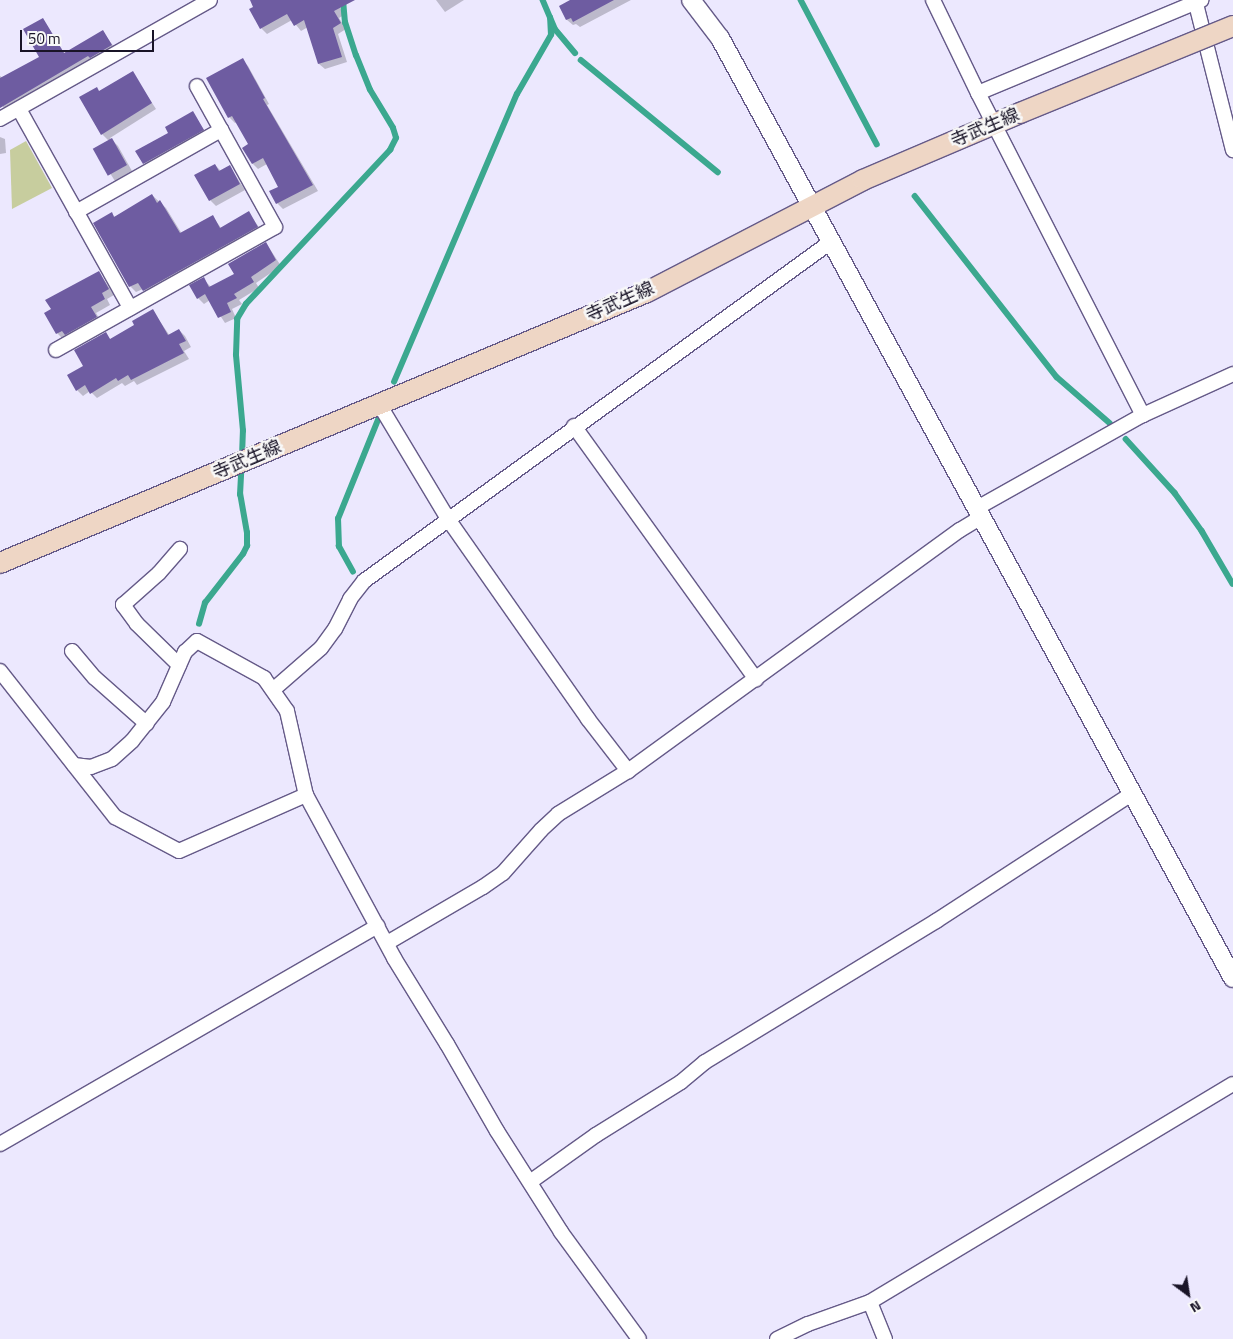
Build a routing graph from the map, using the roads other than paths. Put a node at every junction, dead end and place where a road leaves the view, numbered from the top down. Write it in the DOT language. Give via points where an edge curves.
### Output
graph roads {
  1 [pos="210,0"];
  2 [pos="691,0"];
  3 [pos="933,0"];
  4 [pos="1198,1"];
  5 [pos="1233,26"];
  6 [pos="198,86"];
  7 [pos="978,93"];
  8 [pos="19,109"];
  9 [pos="0,119"];
  10 [pos="994,124"];
  11 [pos="222,130"];
  12 [pos="1233,150"];
  13 [pos="811,205"];
  14 [pos="76,212"];
  15 [pos="832,241"];
  16 [pos="130,308"];
  17 [pos="56,350"];
  18 [pos="1233,374"];
  19 [pos="379,404"];
  20 [pos="1144,415"];
  21 [pos="574,426"];
  22 [pos="979,513"];
  23 [pos="448,518"];
  24 [pos="180,549"];
  25 [pos="0,563"];
  26 [pos="72,651"];
  27 [pos="178,665"];
  28 [pos="0,671"];
  29 [pos="756,679"];
  30 [pos="274,689"];
  31 [pos="147,724"];
  32 [pos="74,765"];
  33 [pos="628,771"];
  34 [pos="1133,793"];
  35 [pos="306,795"];
  36 [pos="378,926"];
  37 [pos="387,943"];
  38 [pos="1233,978"];
  39 [pos="1233,1084"];
  40 [pos="0,1144"];
  41 [pos="530,1182"];
  42 [pos="870,1302"];
  43 [pos="639,1339"];
  44 [pos="777,1339"];
  45 [pos="885,1339"];
  1 -- 8 [label="street"];
  2 -- 13 [label="street" via="720,38"];
  3 -- 7 [label="street"];
  4 -- 7 [label="street"];
  4 -- 12 [label="street"];
  5 -- 10 [label="main road, 寺武生線, bridge"];
  6 -- 11 [label="street"];
  7 -- 10 [label="street"];
  8 -- 9 [label="street"];
  8 -- 14 [label="street"];
  10 -- 13 [label="main road, 寺武生線"];
  10 -- 20 [label="street"];
  11 -- 14 [label="street"];
  11 -- 16 [label="street" via="275,227"];
  13 -- 15 [label="street"];
  13 -- 19 [label="main road, 寺武生線" via="647,292"];
  14 -- 16 [label="street"];
  15 -- 21 [label="street"];
  15 -- 22 [label="street"];
  16 -- 17 [label="street"];
  18 -- 20 [label="street"];
  19 -- 23 [label="street"];
  19 -- 25 [label="main road, 寺武生線"];
  20 -- 22 [label="street"];
  21 -- 23 [label="street"];
  21 -- 29 [label="street"];
  22 -- 29 [label="street"];
  22 -- 34 [label="street"];
  23 -- 30 [label="street" via="359,586 322,648"];
  23 -- 33 [label="street"];
  24 -- 27 [label="street" via="123,605 137,624"];
  26 -- 31 [label="street" via="95,678"];
  27 -- 30 [label="street" via="196,641 250,668"];
  27 -- 31 [label="street" via="163,702"];
  28 -- 32 [label="street"];
  29 -- 33 [label="street"];
  30 -- 35 [label="street" via="292,727"];
  31 -- 32 [label="street" via="112,759 91,767"];
  32 -- 35 [label="street" via="115,817 179,850"];
  33 -- 37 [label="street" via="553,818 503,873"];
  34 -- 38 [label="street"];
  34 -- 41 [label="street" via="936,921 706,1062"];
  35 -- 36 [label="street"];
  36 -- 37 [label="street"];
  36 -- 40 [label="street"];
  37 -- 41 [label="street"];
  39 -- 42 [label="street"];
  41 -- 43 [label="street" via="561,1232"];
  42 -- 44 [label="street"];
  42 -- 45 [label="street"];
}
